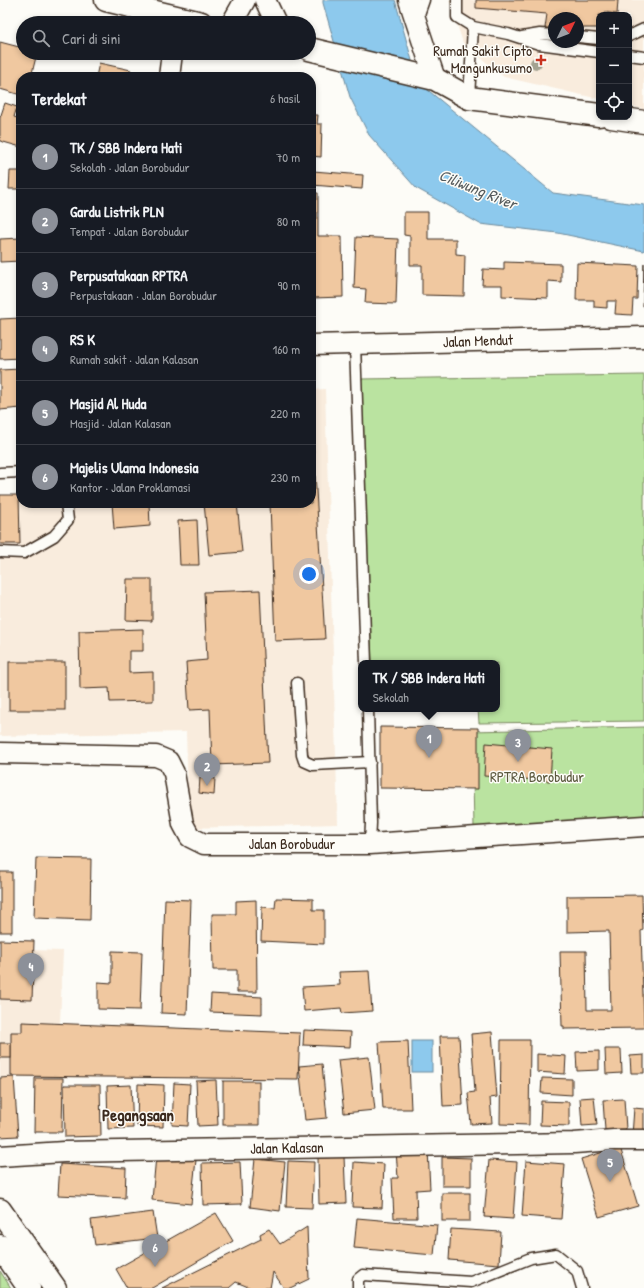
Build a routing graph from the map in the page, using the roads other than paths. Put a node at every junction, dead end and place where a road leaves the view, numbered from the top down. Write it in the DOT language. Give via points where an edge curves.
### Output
graph roads {
  1 [pos="106,0"];
  2 [pos="245,0"];
  3 [pos="265,0"];
  4 [pos="409,0"];
  5 [pos="424,0"];
  6 [pos="457,0"];
  7 [pos="162,16"];
  8 [pos="236,16"];
  9 [pos="273,16"];
  10 [pos="416,22"];
  11 [pos="472,27"];
  12 [pos="644,29"];
  13 [pos="548,35"];
  14 [pos="632,35"];
  15 [pos="584,37"];
  16 [pos="519,38"];
  17 [pos="596,38"];
  18 [pos="316,51"];
  19 [pos="596,52"];
  20 [pos="632,55"];
  21 [pos="644,57"];
  22 [pos="171,60"];
  23 [pos="170,72"];
  24 [pos="427,78"];
  25 [pos="469,98"];
  26 [pos="596,115"];
  27 [pos="630,120"];
  28 [pos="644,122"];
  29 [pos="644,337"];
  30 [pos="355,344"];
  31 [pos="316,345"];
  32 [pos="16,472"];
  33 [pos="0,473"];
  34 [pos="67,508"];
  35 [pos="0,552"];
  36 [pos="366,660"];
  37 [pos="297,683"];
  38 [pos="368,712"];
  39 [pos="0,753"];
  40 [pos="370,762"];
  41 [pos="644,826"];
  42 [pos="370,844"];
  43 [pos="644,1140"];
  44 [pos="0,1156"];
  45 [pos="0,1210"];
  46 [pos="0,1246"];
  47 [pos="427,1280"];
  48 [pos="29,1288"];
  49 [pos="55,1288"];
  50 [pos="358,1288"];
  51 [pos="435,1288"];
  52 [pos="582,1288"];
  1 -- 7 [label="main road"];
  2 -- 8 [label="street"];
  3 -- 9 [label="street"];
  4 -- 10 [label="street"];
  5 -- 10 [label="lane"];
  6 -- 11 [label="lane" via="457,17"];
  10 -- 24 [label="street"];
  11 -- 16 [label="lane"];
  11 -- 25 [label="lane"];
  12 -- 14 [label="lane"];
  13 -- 16 [label="lane"];
  15 -- 17 [label="lane"];
  16 -- 19 [label="lane" via="539,44"];
  18 -- 24 [label="main road"];
  20 -- 21 [label="lane"];
  22 -- 23 [label="street"];
  24 -- 25 [label="main road"];
  25 -- 26 [label="main road"];
  27 -- 28 [label="main road"];
  29 -- 30 [label="street, Jalan Mendut"];
  30 -- 31 [label="street, Jalan Mendut"];
  30 -- 36 [label="lane"];
  32 -- 33 [label="lane"];
  34 -- 35 [label="lane" via="68,520 54,536 24,553"];
  37 -- 40 [label="lane" via="304,761 313,765"];
  38 -- 40 [label="lane"];
  39 -- 42 [label="street, Jalan Borobudur" via="156,756 168,760 174,773 183,824 190,837 204,844"];
  40 -- 42 [label="lane"];
  41 -- 42 [label="street, Jalan Borobudur"];
  43 -- 44 [label="street, Jalan Kalasan" via="72,1152"];
  45 -- 49 [label="main road"];
  46 -- 48 [label="main road"];
  47 -- 50 [label="lane" via="363,1275 358,1279"];
  47 -- 51 [label="lane"];
  47 -- 52 [label="lane" via="471,1282 531,1258 556,1254 577,1271"];
}
